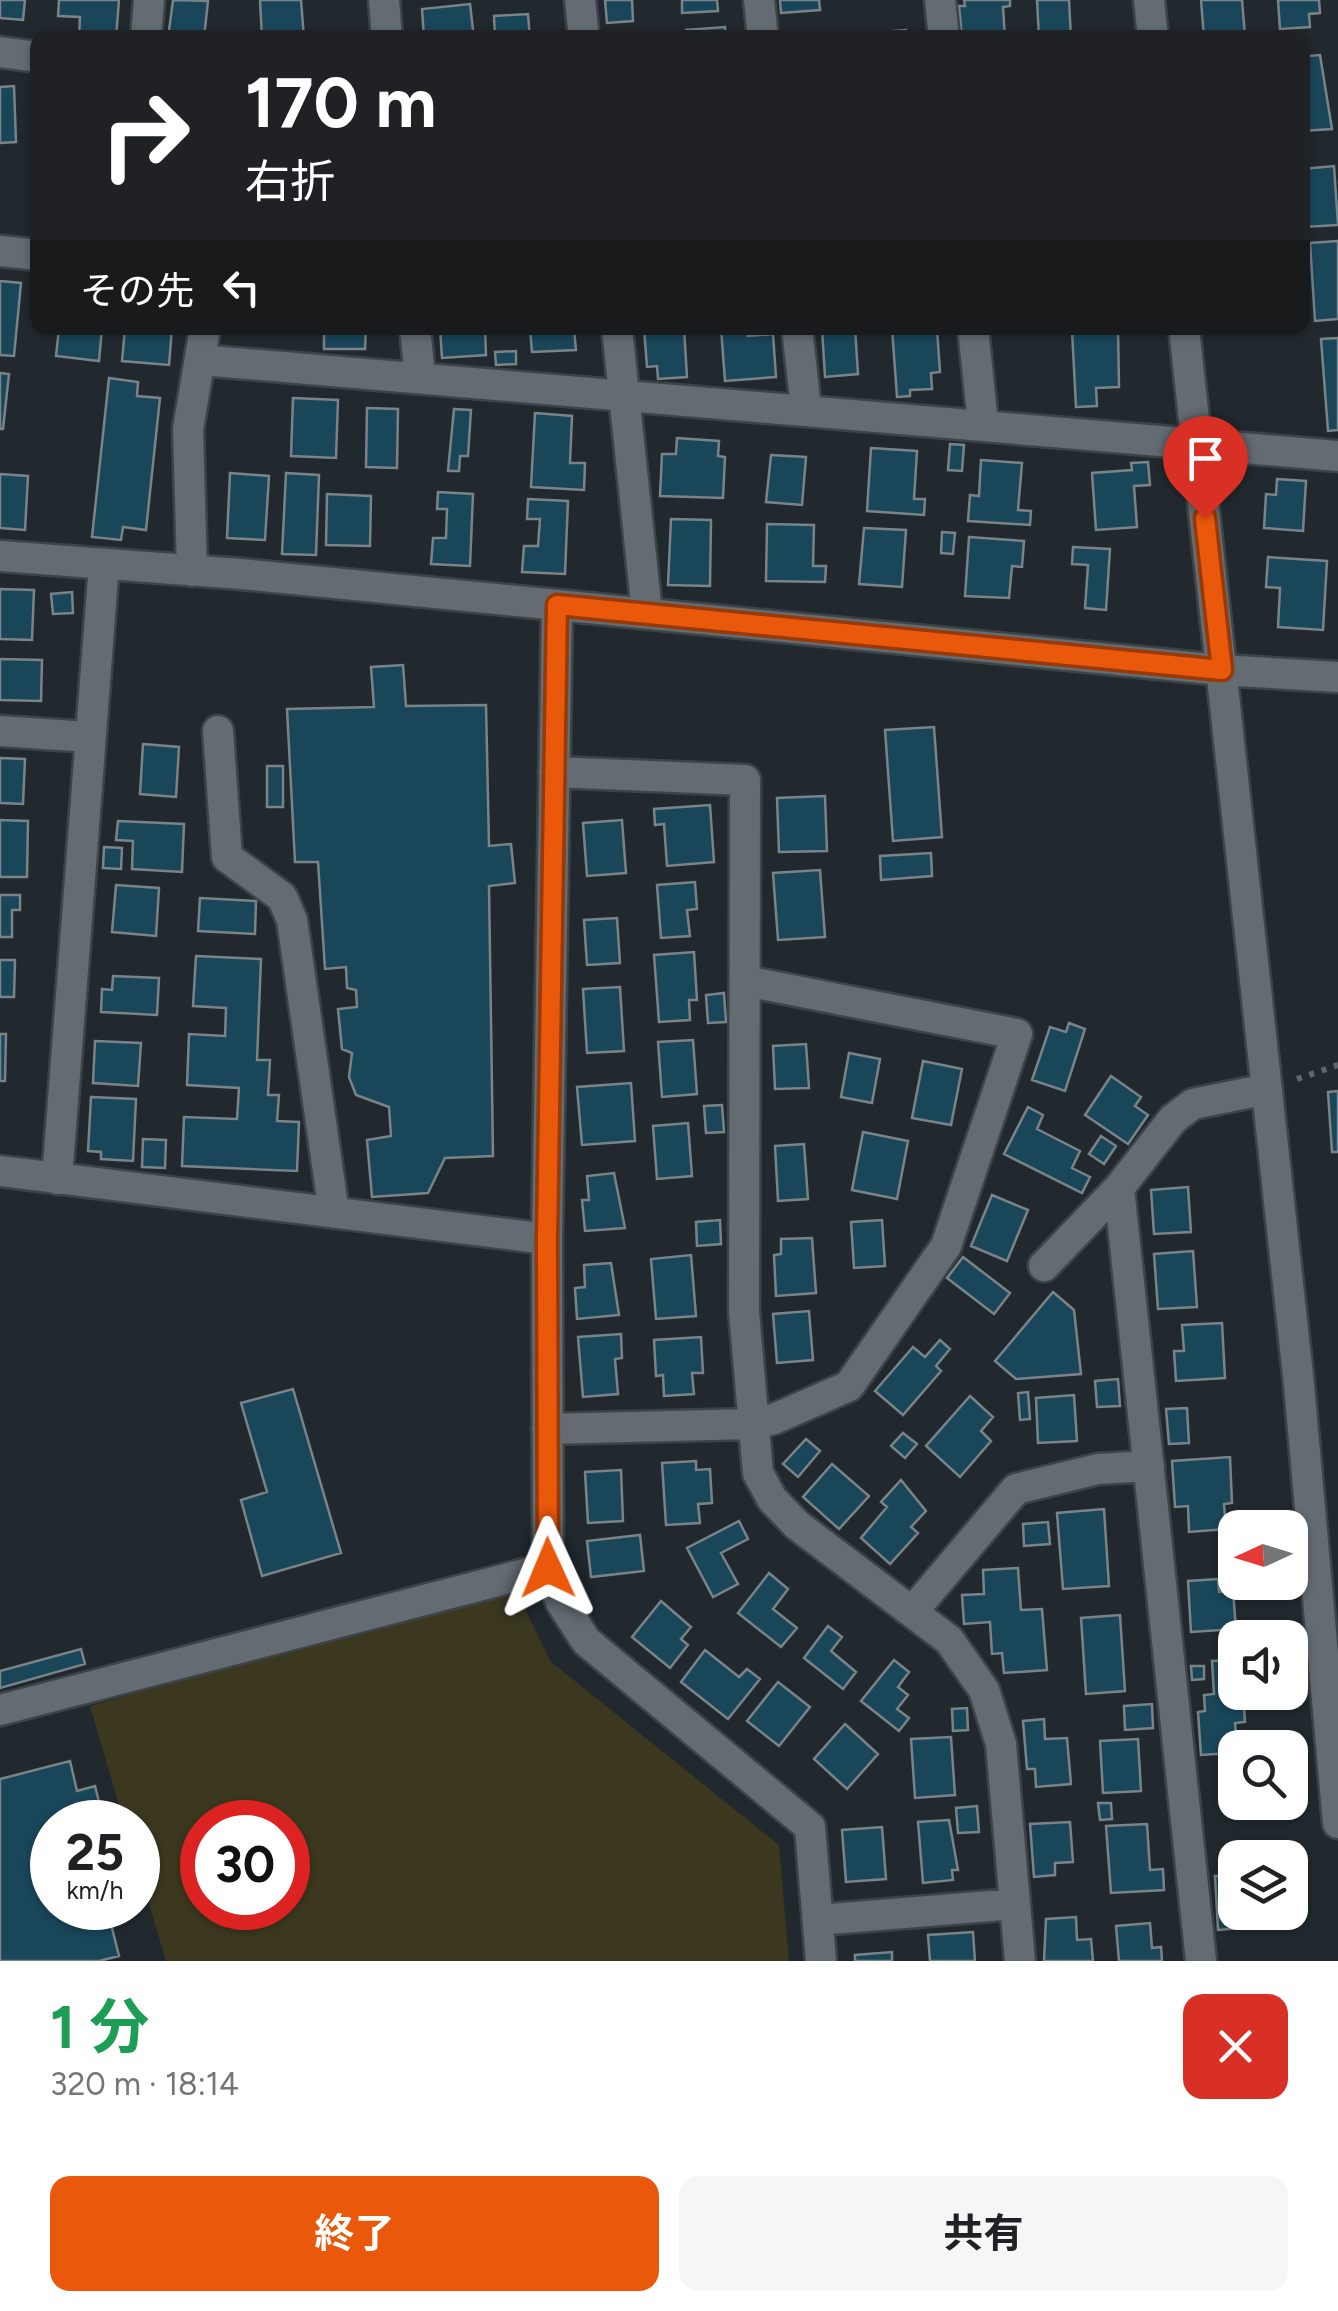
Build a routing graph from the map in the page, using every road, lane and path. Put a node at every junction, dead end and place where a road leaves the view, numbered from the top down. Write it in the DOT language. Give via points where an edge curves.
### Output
graph roads {
  1 [pos="149,0"];
  2 [pos="384,0"];
  3 [pos="580,0"];
  4 [pos="758,0"];
  5 [pos="940,0"];
  6 [pos="1149,0"];
  7 [pos="147,30"];
  8 [pos="386,30"];
  9 [pos="583,30"];
  10 [pos="762,30"];
  11 [pos="943,30"];
  12 [pos="1152,30"];
  13 [pos="0,52"];
  14 [pos="30,56"];
  15 [pos="0,250"];
  16 [pos="30,254"];
  17 [pos="204,335"];
  18 [pos="416,335"];
  19 [pos="617,335"];
  20 [pos="797,335"];
  21 [pos="974,335"];
  22 [pos="1185,335"];
  23 [pos="200,360"];
  24 [pos="420,377"];
  25 [pos="624,393"];
  26 [pos="806,408"];
  27 [pos="983,424"];
  28 [pos="1197,442"];
  29 [pos="1338,456"];
  30 [pos="0,556"];
  31 [pos="104,564"];
  32 [pos="197,571"];
  33 [pos="557,605"];
  34 [pos="647,614"];
  35 [pos="1222,670"];
  36 [pos="1338,677"];
  37 [pos="218,731"];
  38 [pos="0,732"];
  39 [pos="89,737"];
  40 [pos="554,772"];
  41 [pos="745,981"];
  42 [pos="1267,1089"];
  43 [pos="0,1171"];
  44 [pos="57,1179"];
  45 [pos="1119,1188"];
  46 [pos="334,1213"];
  47 [pos="547,1238"];
  48 [pos="1044,1266"];
  49 [pos="752,1424"];
  50 [pos="547,1429"];
  51 [pos="1148,1466"];
  52 [pos="548,1568"];
  53 [pos="912,1612"];
  54 [pos="0,1710"];
  55 [pos="1338,1823"];
  56 [pos="1015,1904"];
  57 [pos="818,1920"];
  58 [pos="821,1961"];
  59 [pos="1020,1961"];
  60 [pos="1200,1961"];
  1 -- 7 [label="street"];
  2 -- 8 [label="street"];
  3 -- 9 [label="street"];
  4 -- 10 [label="street"];
  5 -- 11 [label="street"];
  6 -- 12 [label="street"];
  13 -- 14 [label="street"];
  15 -- 16 [label="street"];
  17 -- 23 [label="street"];
  18 -- 24 [label="street"];
  19 -- 25 [label="street"];
  20 -- 26 [label="street"];
  21 -- 27 [label="street"];
  22 -- 28 [label="street"];
  23 -- 24 [label="street"];
  23 -- 32 [label="street" via="188,430"];
  24 -- 25 [label="street"];
  25 -- 26 [label="street"];
  25 -- 34 [label="street"];
  26 -- 27 [label="street"];
  27 -- 28 [label="street"];
  28 -- 29 [label="street"];
  28 -- 35 [label="street"];
  30 -- 31 [label="street"];
  31 -- 32 [label="street"];
  31 -- 39 [label="street"];
  32 -- 33 [label="street"];
  33 -- 34 [label="street"];
  33 -- 40 [label="street"];
  34 -- 35 [label="street"];
  35 -- 36 [label="street"];
  35 -- 42 [label="street"];
  37 -- 46 [label="street" via="227,856 282,896 292,920"];
  38 -- 39 [label="street"];
  39 -- 44 [label="street"];
  40 -- 41 [label="street" via="745,780"];
  40 -- 47 [label="street"];
  41 -- 49 [label="street" via="744,1312"];
  41 -- 49 [label="street" via="1017,1034 946,1246 848,1386"];
  42 -- 45 [label="street" via="1193,1104 1173,1119"];
  42 -- 55 [label="street"];
  43 -- 44 [label="street"];
  44 -- 46 [label="street"];
  45 -- 48 [label="street"];
  45 -- 51 [label="street"];
  46 -- 47 [label="street"];
  47 -- 50 [label="street"];
  49 -- 50 [label="street"];
  49 -- 53 [label="street" via="758,1473 772,1499"];
  50 -- 52 [label="street"];
  51 -- 53 [label="street" via="1098,1469 1016,1489"];
  51 -- 60 [label="street"];
  52 -- 54 [label="street"];
  52 -- 57 [label="street" via="586,1641 810,1827"];
  53 -- 56 [label="street" via="949,1640 984,1690 1001,1744"];
  56 -- 57 [label="street"];
  56 -- 59 [label="street"];
  57 -- 58 [label="street"];
}
